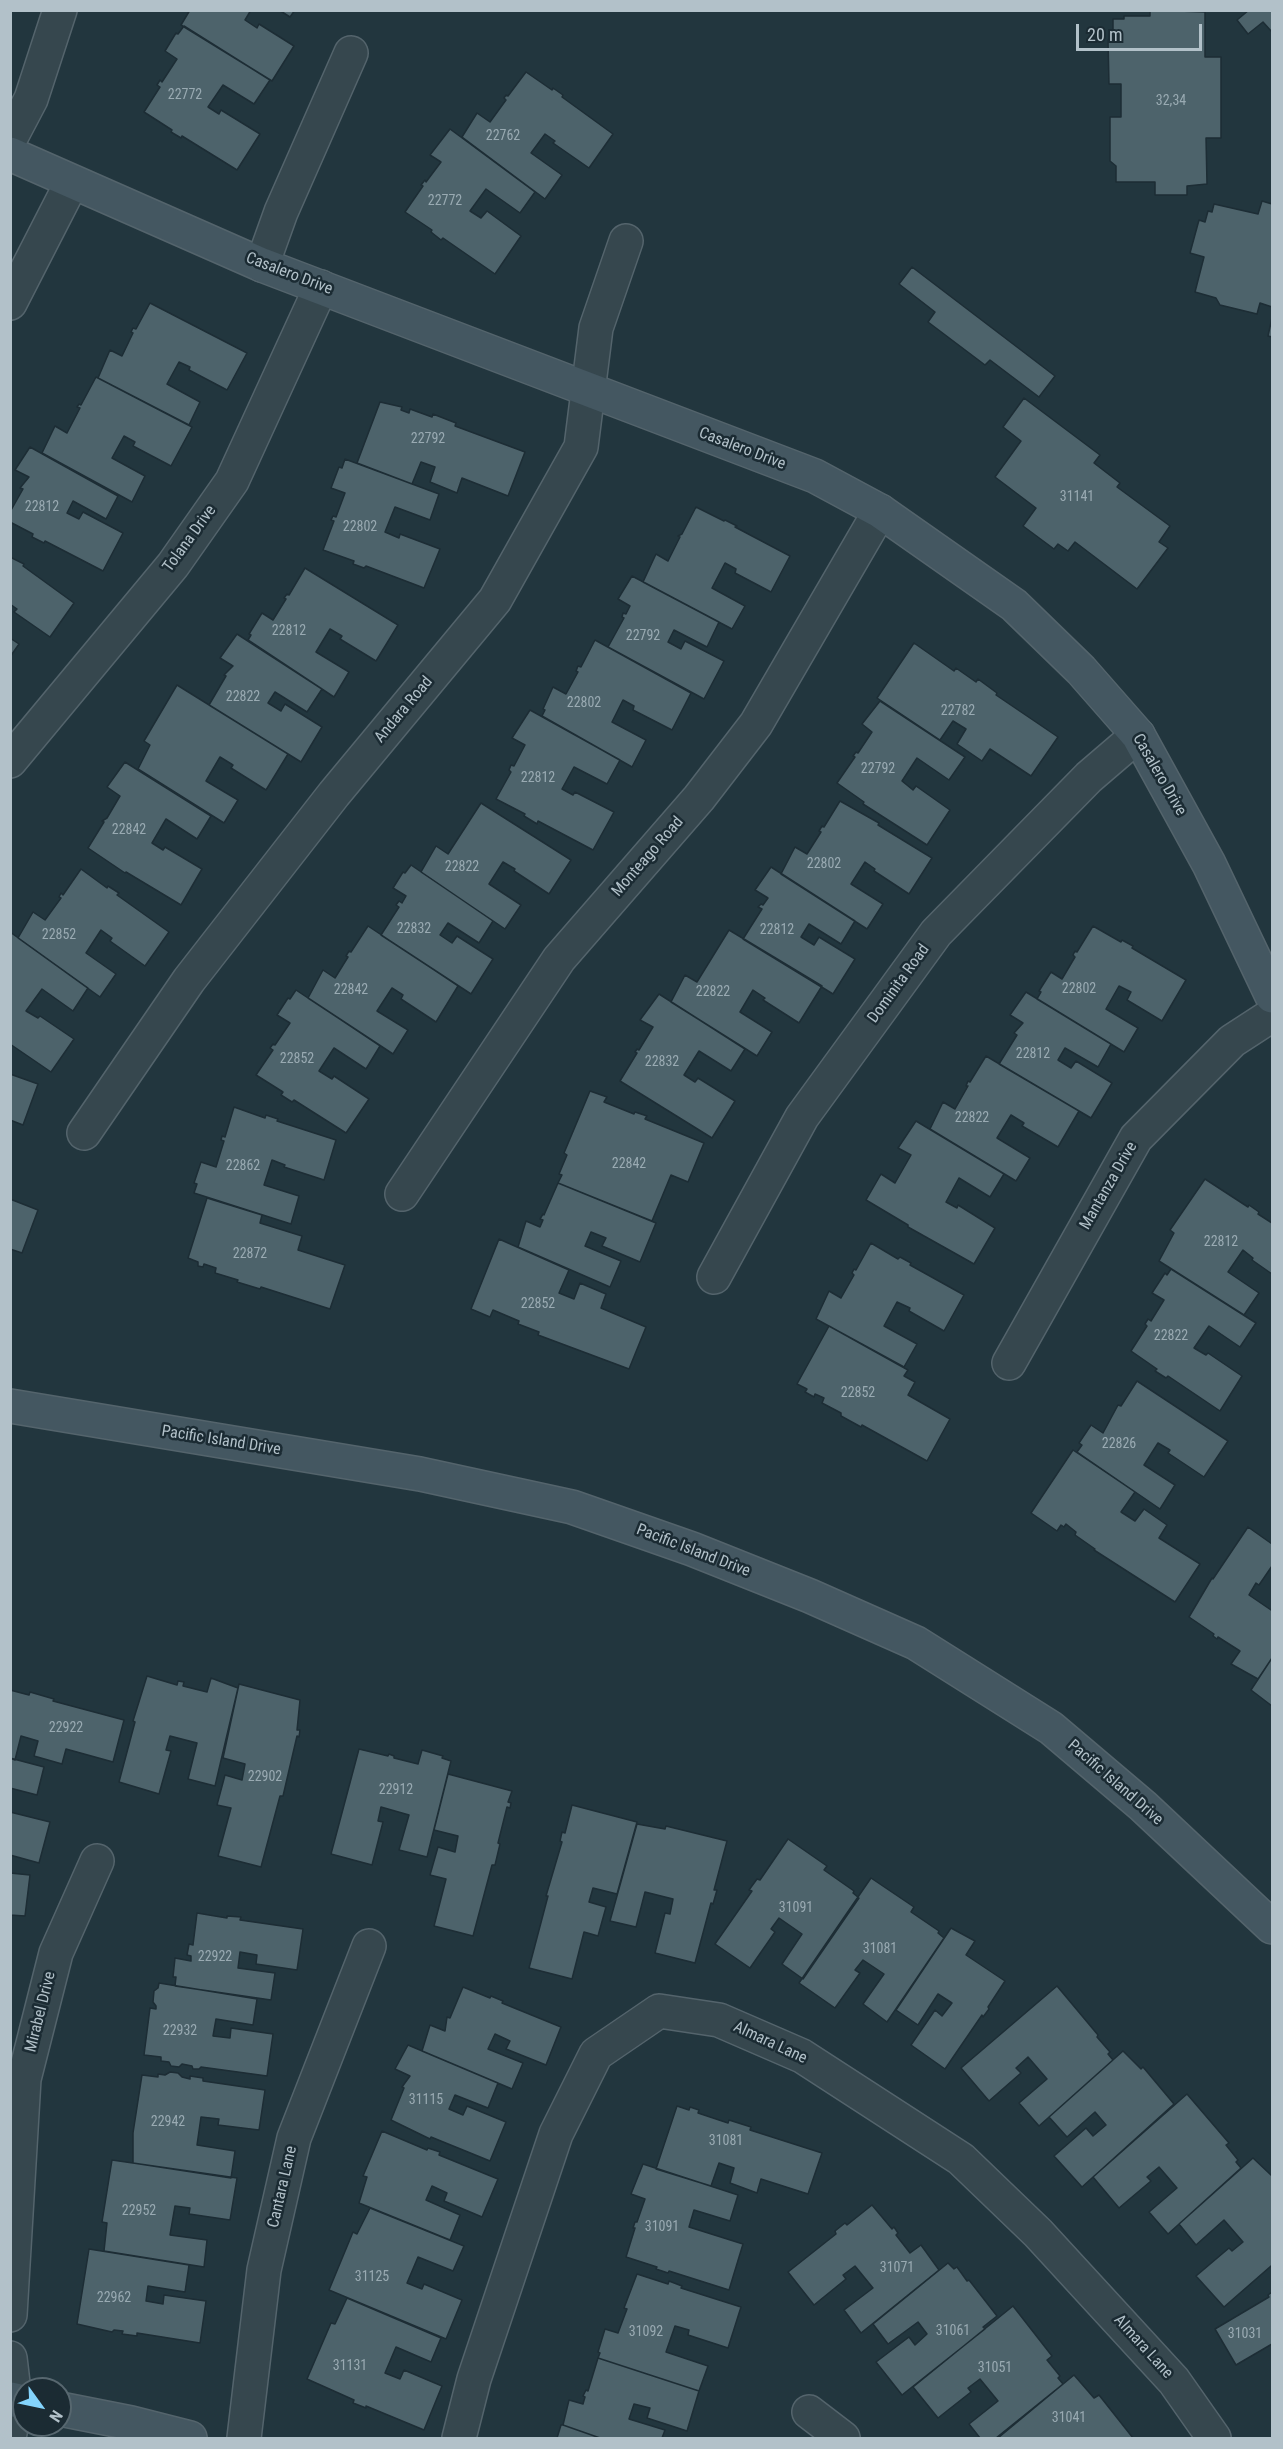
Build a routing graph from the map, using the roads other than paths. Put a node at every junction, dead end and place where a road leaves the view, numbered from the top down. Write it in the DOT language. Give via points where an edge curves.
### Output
graph roads {
  1 [pos="60,10"];
  2 [pos="351,53"];
  3 [pos="10,139"];
  4 [pos="10,154"];
  5 [pos="72,182"];
  6 [pos="627,241"];
  7 [pos="262,265"];
  8 [pos="321,287"];
  9 [pos="10,303"];
  10 [pos="590,390"];
  11 [pos="880,511"];
  12 [pos="1138,735"];
  13 [pos="10,761"];
  14 [pos="1272,996"];
  15 [pos="1272,1015"];
  16 [pos="84,1133"];
  17 [pos="402,1194"];
  18 [pos="714,1277"];
  19 [pos="1009,1363"];
  20 [pos="10,1406"];
  21 [pos="97,1861"];
  22 [pos="1272,1927"];
  23 [pos="369,1946"];
  24 [pos="10,2315"];
  25 [pos="10,2358"];
  26 [pos="13,2377"];
  27 [pos="72,2411"];
  28 [pos="809,2412"];
  29 [pos="190,2439"];
  30 [pos="244,2439"];
  31 [pos="459,2439"];
  32 [pos="843,2439"];
  33 [pos="1214,2439"];
  1 -- 3 [label="street" via="31,99"];
  2 -- 7 [label="street"];
  4 -- 5 [label="street, Casalero Drive"];
  5 -- 7 [label="street, Casalero Drive"];
  5 -- 9 [label="street"];
  6 -- 10 [label="street, Andara Road" via="596,328"];
  7 -- 8 [label="street, Casalero Drive"];
  8 -- 10 [label="street, Casalero Drive"];
  8 -- 13 [label="street, Tolana Drive" via="232,481 172,565"];
  10 -- 11 [label="street, Casalero Drive" via="815,476"];
  10 -- 16 [label="street, Andara Road" via="581,447 495,600 334,794 189,980"];
  11 -- 12 [label="street, Casalero Drive" via="1014,605 1081,670"];
  11 -- 17 [label="street, Monteago Road" via="756,724 699,798 559,959"];
  12 -- 14 [label="street, Casalero Drive" via="1209,864"];
  12 -- 18 [label="street, Dominita Road" via="1089,777 936,933 802,1117"];
  15 -- 19 [label="street, Mantanza Drive" via="1232,1041 1136,1138"];
  20 -- 22 [label="street, Pacific Island Drive" via="420,1474 572,1507 810,1596 916,1643 1051,1728 1143,1806"];
  21 -- 24 [label="street, Mirabel Drive" via="56,1953 24,2079"];
  23 -- 30 [label="street, Cantara Lane" via="294,2138 264,2270"];
  25 -- 26 [label="street"];
  27 -- 29 [label="street"];
  28 -- 32 [label="street"];
  31 -- 33 [label="street, Almara Lane" via="474,2379 556,2134 596,2054 659,2011 719,2020 802,2056 961,2159 1038,2233 1174,2381"];
}
